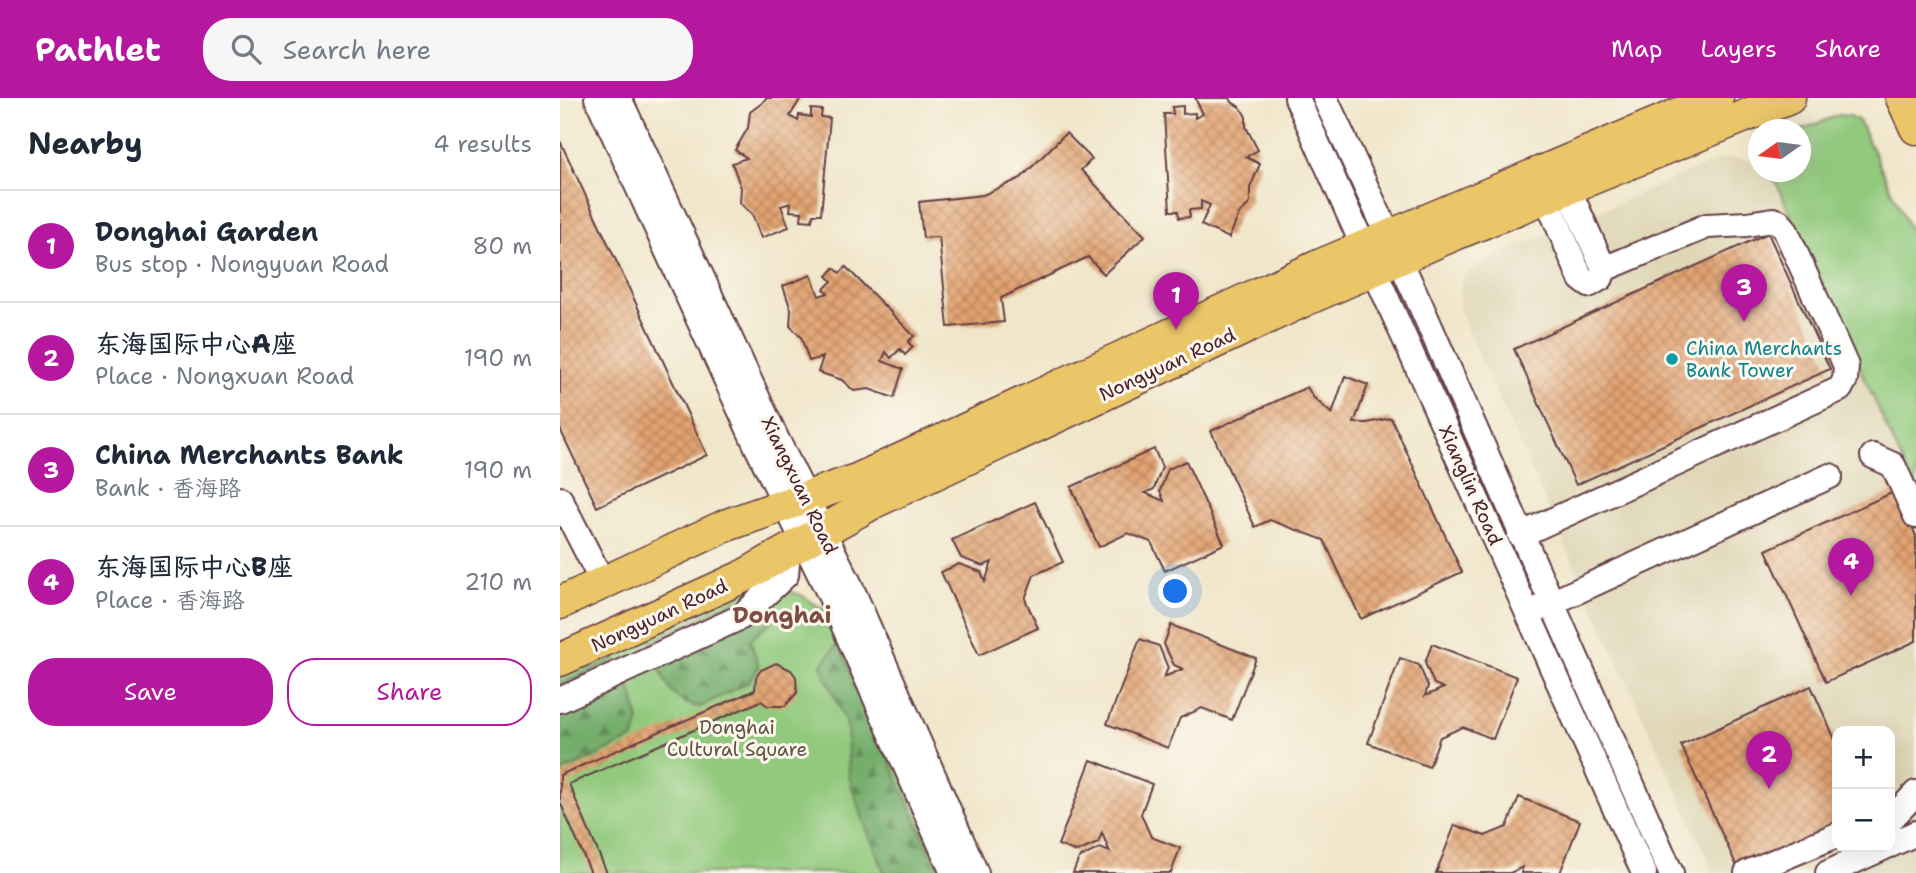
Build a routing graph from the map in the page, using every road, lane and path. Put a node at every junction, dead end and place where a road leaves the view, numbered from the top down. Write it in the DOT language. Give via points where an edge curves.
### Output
graph roads {
  1 [pos="597,98"];
  2 [pos="620,98"];
  3 [pos="1297,98"];
  4 [pos="1325,98"];
  5 [pos="1717,98"];
  6 [pos="1789,98"];
  7 [pos="1902,98"];
  8 [pos="1756,105"];
  9 [pos="1916,128"];
  10 [pos="1554,184"];
  11 [pos="1382,253"];
  12 [pos="1873,456"];
  13 [pos="1830,476"];
  14 [pos="796,501"];
  15 [pos="562,509"];
  16 [pos="1916,516"];
  17 [pos="1521,535"];
  18 [pos="805,541"];
  19 [pos="603,583"];
  20 [pos="560,603"];
  21 [pos="1551,603"];
  22 [pos="1528,613"];
  23 [pos="560,660"];
  24 [pos="560,700"];
  25 [pos="1916,791"];
  26 [pos="1895,798"];
  27 [pos="1895,814"];
  28 [pos="1916,833"];
  29 [pos="1832,837"];
  30 [pos="1895,843"];
  31 [pos="1832,847"];
  32 [pos="1875,852"];
  33 [pos="953,873"];
  34 [pos="976,873"];
  35 [pos="1644,873"];
  36 [pos="1671,873"];
  37 [pos="1747,873"];
  38 [pos="1777,873"];
  39 [pos="1828,873"];
  1 -- 14 [label="street, Xiangxuan Road"];
  2 -- 14 [label="street, Xiangxuan Road" via="777,440"];
  3 -- 11 [label="street, Xianglin Road"];
  4 -- 11 [label="street, Xianglin Road"];
  5 -- 10 [label="main road, Nongyuan Road"];
  6 -- 8 [label="main road, Nongyuan Road"];
  7 -- 9 [label="main road"];
  8 -- 10 [label="main road, Nongyuan Road"];
  10 -- 11 [label="main road, Nongyuan Road"];
  10 -- 17 [label="street" via="1581,279 1588,285 1601,278 1604,270 1707,226 1779,222 1846,366 1845,380 1840,388"];
  11 -- 14 [label="main road, Nongyuan Road" via="859,480"];
  11 -- 17 [label="street, Xianglin Road"];
  11 -- 18 [label="main road, Nongyuan Road" via="1309,298 874,502"];
  11 -- 22 [label="street, Xianglin Road"];
  12 -- 16 [label="street" via="1893,465"];
  13 -- 21 [label="street"];
  14 -- 18 [label="street, Xiangxuan Road"];
  14 -- 19 [label="main road, Nongyuan Road" via="727,525"];
  15 -- 19 [label="street"];
  17 -- 21 [label="street, Xianglin Road"];
  18 -- 23 [label="main road, Nongyuan Road" via="742,577"];
  18 -- 24 [label="street" via="786,575 740,617"];
  18 -- 33 [label="street, Xiangxuan Road"];
  18 -- 34 [label="street, Xiangxuan Road" via="850,585"];
  19 -- 20 [label="main road, Nongyuan Road"];
  21 -- 22 [label="street"];
  21 -- 36 [label="street, Xianglin Road"];
  22 -- 35 [label="street, Xianglin Road"];
  25 -- 26 [label="street"];
  25 -- 27 [label="street"];
  28 -- 30 [label="street"];
  29 -- 37 [label="street"];
  31 -- 38 [label="street"];
  32 -- 39 [label="street"];
}
